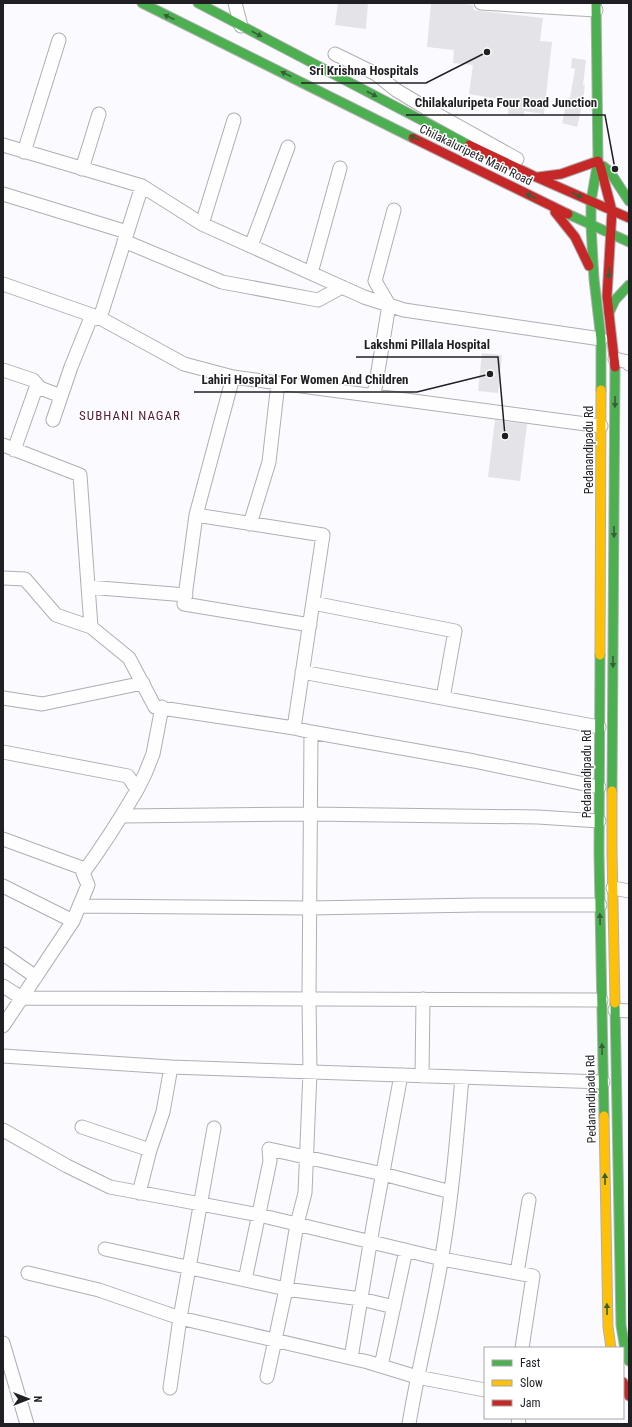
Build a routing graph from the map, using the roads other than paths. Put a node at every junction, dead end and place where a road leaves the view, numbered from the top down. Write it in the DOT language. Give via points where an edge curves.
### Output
graph roads {
  1 [pos="142,3"];
  2 [pos="198,3"];
  3 [pos="235,3"];
  4 [pos="481,3"];
  5 [pos="596,6"];
  6 [pos="241,26"];
  7 [pos="59,40"];
  8 [pos="335,54"];
  9 [pos="99,114"];
  10 [pos="234,120"];
  11 [pos="3,146"];
  12 [pos="288,147"];
  13 [pos="24,152"];
  14 [pos="598,161"];
  15 [pos="340,168"];
  16 [pos="82,169"];
  17 [pos="536,177"];
  18 [pos="550,177"];
  19 [pos="142,186"];
  20 [pos="3,194"];
  21 [pos="591,201"];
  22 [pos="629,201"];
  23 [pos="548,205"];
  24 [pos="394,210"];
  25 [pos="612,211"];
  26 [pos="629,218"];
  27 [pos="202,224"];
  28 [pos="591,226"];
  29 [pos="611,234"];
  30 [pos="126,237"];
  31 [pos="629,242"];
  32 [pos="251,246"];
  33 [pos="311,273"];
  34 [pos="594,280"];
  35 [pos="3,284"];
  36 [pos="629,284"];
  37 [pos="342,287"];
  38 [pos="389,305"];
  39 [pos="609,313"];
  40 [pos="100,318"];
  41 [pos="602,339"];
  42 [pos="614,359"];
  43 [pos="629,364"];
  44 [pos="3,370"];
  45 [pos="233,377"];
  46 [pos="278,383"];
  47 [pos="37,384"];
  48 [pos="374,395"];
  49 [pos="61,396"];
  50 [pos="53,420"];
  51 [pos="601,426"];
  52 [pos="9,448"];
  53 [pos="196,515"];
  54 [pos="250,524"];
  55 [pos="3,578"];
  56 [pos="88,587"];
  57 [pos="186,596"];
  58 [pos="313,603"];
  59 [pos="310,625"];
  60 [pos="91,627"];
  61 [pos="302,672"];
  62 [pos="143,683"];
  63 [pos="3,698"];
  64 [pos="443,698"];
  65 [pos="162,708"];
  66 [pos="599,727"];
  67 [pos="294,728"];
  68 [pos="311,732"];
  69 [pos="3,752"];
  70 [pos="599,787"];
  71 [pos="137,790"];
  72 [pos="310,814"];
  73 [pos="122,816"];
  74 [pos="599,821"];
  75 [pos="3,839"];
  76 [pos="85,869"];
  77 [pos="3,886"];
  78 [pos="613,888"];
  79 [pos="629,891"];
  80 [pos="600,904"];
  81 [pos="79,906"];
  82 [pos="310,908"];
  83 [pos="73,921"];
  84 [pos="3,954"];
  85 [pos="36,977"];
  86 [pos="3,986"];
  87 [pos="22,998"];
  88 [pos="309,998"];
  89 [pos="423,999"];
  90 [pos="602,1000"];
  91 [pos="615,1010"];
  92 [pos="629,1011"];
  93 [pos="3,1026"];
  94 [pos="3,1056"];
  95 [pos="171,1068"];
  96 [pos="310,1072"];
  97 [pos="401,1075"];
  98 [pos="422,1076"];
  99 [pos="462,1077"];
  100 [pos="603,1082"];
  101 [pos="82,1127"];
  102 [pos="214,1128"];
  103 [pos="3,1130"];
  104 [pos="623,1138"];
  105 [pos="150,1150"];
  106 [pos="307,1158"];
  107 [pos="383,1174"];
  108 [pos="451,1192"];
  109 [pos="139,1193"];
  110 [pos="529,1200"];
  111 [pos="201,1204"];
  112 [pos="259,1215"];
  113 [pos="297,1224"];
  114 [pos="370,1241"];
  115 [pos="105,1249"];
  116 [pos="406,1250"];
  117 [pos="442,1259"];
  118 [pos="190,1267"];
  119 [pos="28,1273"];
  120 [pos="517,1273"];
  121 [pos="245,1280"];
  122 [pos="286,1289"];
  123 [pos="361,1299"];
  124 [pos="394,1307"];
  125 [pos="625,1308"];
  126 [pos="180,1318"];
  127 [pos="275,1340"];
  128 [pos="3,1343"];
  129 [pos="522,1347"];
  130 [pos="611,1347"];
  131 [pos="351,1358"];
  132 [pos="629,1361"];
  133 [pos="381,1366"];
  134 [pos="267,1376"];
  135 [pos="417,1377"];
  136 [pos="624,1384"];
  137 [pos="170,1388"];
  138 [pos="484,1390"];
  139 [pos="629,1396"];
  140 [pos="27,1424"];
  141 [pos="409,1424"];
  23 -- 1 [label="main road, Chilakaluripeta Main Road, one-way"];
  2 -- 6 [label="main road, Chilakaluripeta Main Road"];
  3 -- 6 [label="street"];
  4 -- 5 [label="street"];
  5 -- 14 [label="main road"];
  6 -- 17 [label="main road, Chilakaluripeta Main Road, one-way" via="455,138"];
  7 -- 13 [label="street"];
  8 -- 18 [label="street" via="376,74 396,90 431,111"];
  9 -- 16 [label="street"];
  10 -- 27 [label="street"];
  11 -- 13 [label="street"];
  12 -- 32 [label="street"];
  13 -- 16 [label="street"];
  14 -- 18 [label="main road"];
  14 -- 21 [label="main road, Pedanandipadu Rd"];
  14 -- 22 [label="main road" via="610,172"];
  14 -- 25 [label="main road"];
  15 -- 33 [label="street"];
  16 -- 19 [label="street"];
  17 -- 18 [label="main road"];
  17 -- 21 [label="main road, Chilakaluripeta Main Road, one-way"];
  19 -- 27 [label="street"];
  19 -- 30 [label="street"];
  20 -- 30 [label="street"];
  21 -- 25 [label="main road, Chilakaluripeta Main Road"];
  21 -- 28 [label="main road, Pedanandipadu Rd"];
  23 -- 28 [label="main road, Chilakaluripeta Main Road"];
  23 -- 34 [label="main road" via="582,247"];
  24 -- 38 [label="street" via="375,281"];
  25 -- 26 [label="main road, Chilakaluripeta Main Road"];
  25 -- 29 [label="main road"];
  27 -- 32 [label="street"];
  28 -- 29 [label="main road, Chilakaluripeta Main Road"];
  28 -- 34 [label="main road, Pedanandipadu Rd"];
  29 -- 31 [label="main road, Chilakaluripeta Main Road"];
  29 -- 39 [label="main road, one-way" via="607,296"];
  30 -- 37 [label="street" via="222,282 318,300"];
  30 -- 40 [label="street"];
  32 -- 33 [label="street"];
  33 -- 37 [label="street"];
  34 -- 41 [label="main road, Pedanandipadu Rd"];
  35 -- 40 [label="street"];
  36 -- 39 [label="main road" via="615,300"];
  37 -- 38 [label="street"];
  38 -- 41 [label="street" via="404,310"];
  38 -- 48 [label="street"];
  39 -- 42 [label="main road"];
  40 -- 45 [label="street" via="184,364"];
  40 -- 49 [label="street" via="90,320"];
  41 -- 51 [label="main road, Pedanandipadu Rd"];
  42 -- 43 [label="street"];
  42 -- 78 [label="main road, one-way"];
  44 -- 47 [label="street" via="33,380"];
  45 -- 46 [label="street"];
  45 -- 53 [label="street"];
  46 -- 48 [label="street"];
  46 -- 54 [label="street" via="269,462"];
  47 -- 49 [label="street" via="40,388"];
  47 -- 52 [label="street"];
  48 -- 51 [label="street"];
  49 -- 50 [label="street"];
  51 -- 66 [label="main road, Pedanandipadu Rd"];
  52 -- 56 [label="street" via="80,475"];
  53 -- 54 [label="street"];
  53 -- 57 [label="street"];
  54 -- 58 [label="street" via="323,535"];
  55 -- 60 [label="street" via="25,580 56,615"];
  56 -- 57 [label="street"];
  56 -- 60 [label="street"];
  57 -- 59 [label="street" via="184,604"];
  58 -- 59 [label="street"];
  58 -- 64 [label="street" via="455,631"];
  59 -- 61 [label="street"];
  60 -- 62 [label="street" via="129,658"];
  61 -- 64 [label="street"];
  61 -- 67 [label="street"];
  62 -- 63 [label="street" via="42,704"];
  62 -- 65 [label="street" via="156,707"];
  64 -- 66 [label="street"];
  65 -- 67 [label="street"];
  65 -- 71 [label="street" via="153,754"];
  66 -- 70 [label="main road, Pedanandipadu Rd"];
  67 -- 68 [label="street"];
  68 -- 70 [label="street" via="474,761"];
  68 -- 72 [label="street"];
  69 -- 71 [label="street" via="128,776"];
  70 -- 74 [label="main road, Pedanandipadu Rd"];
  71 -- 73 [label="street"];
  72 -- 73 [label="street"];
  72 -- 74 [label="street" via="538,817"];
  72 -- 82 [label="street"];
  73 -- 76 [label="street"];
  74 -- 80 [label="main road, Pedanandipadu Rd"];
  75 -- 76 [label="street"];
  76 -- 81 [label="street" via="83,872 88,885"];
  77 -- 83 [label="street"];
  78 -- 79 [label="street"];
  78 -- 91 [label="main road"];
  80 -- 82 [label="street"];
  90 -- 80 [label="main road, Pedanandipadu Rd, one-way"];
  81 -- 82 [label="street"];
  81 -- 83 [label="street"];
  82 -- 88 [label="street"];
  83 -- 85 [label="street"];
  84 -- 85 [label="street"];
  85 -- 87 [label="street"];
  86 -- 87 [label="street"];
  87 -- 88 [label="street"];
  87 -- 93 [label="street"];
  88 -- 89 [label="street"];
  88 -- 96 [label="street"];
  89 -- 90 [label="street"];
  89 -- 98 [label="street"];
  100 -- 90 [label="main road, Pedanandipadu Rd, one-way"];
  91 -- 92 [label="street"];
  91 -- 104 [label="main road"];
  94 -- 95 [label="street"];
  95 -- 96 [label="street"];
  95 -- 105 [label="street" via="163,1112"];
  96 -- 97 [label="street"];
  96 -- 106 [label="street"];
  97 -- 98 [label="street"];
  97 -- 107 [label="street"];
  98 -- 99 [label="street"];
  99 -- 100 [label="street"];
  99 -- 108 [label="street"];
  130 -- 100 [label="main road, Pedanandipadu Rd, one-way" via="608,1327"];
  101 -- 105 [label="street"];
  102 -- 111 [label="street"];
  103 -- 109 [label="street" via="110,1187"];
  104 -- 125 [label="main road"];
  105 -- 109 [label="street"];
  106 -- 107 [label="street"];
  106 -- 112 [label="street" via="269,1149 270,1161"];
  106 -- 113 [label="street" via="305,1193"];
  107 -- 108 [label="street"];
  107 -- 114 [label="street"];
  108 -- 117 [label="street"];
  109 -- 111 [label="street"];
  110 -- 120 [label="street"];
  111 -- 112 [label="street"];
  111 -- 118 [label="street"];
  112 -- 113 [label="street"];
  112 -- 121 [label="street"];
  113 -- 114 [label="street"];
  113 -- 122 [label="street"];
  114 -- 116 [label="street"];
  114 -- 123 [label="street"];
  115 -- 118 [label="street"];
  116 -- 117 [label="street"];
  116 -- 124 [label="street"];
  117 -- 120 [label="street"];
  117 -- 135 [label="street"];
  118 -- 121 [label="street"];
  118 -- 126 [label="street"];
  119 -- 126 [label="street" via="99,1290"];
  120 -- 129 [label="street" via="533,1276"];
  121 -- 122 [label="street"];
  122 -- 123 [label="street"];
  122 -- 127 [label="street"];
  123 -- 124 [label="street"];
  123 -- 131 [label="street"];
  124 -- 133 [label="street"];
  125 -- 132 [label="main road" via="621,1325"];
  126 -- 127 [label="street"];
  126 -- 137 [label="street"];
  127 -- 131 [label="street"];
  127 -- 134 [label="street"];
  128 -- 140 [label="street"];
  131 -- 133 [label="street"];
  133 -- 135 [label="street"];
  135 -- 138 [label="street"];
  135 -- 141 [label="street"];
  136 -- 139 [label="main road"];
}
